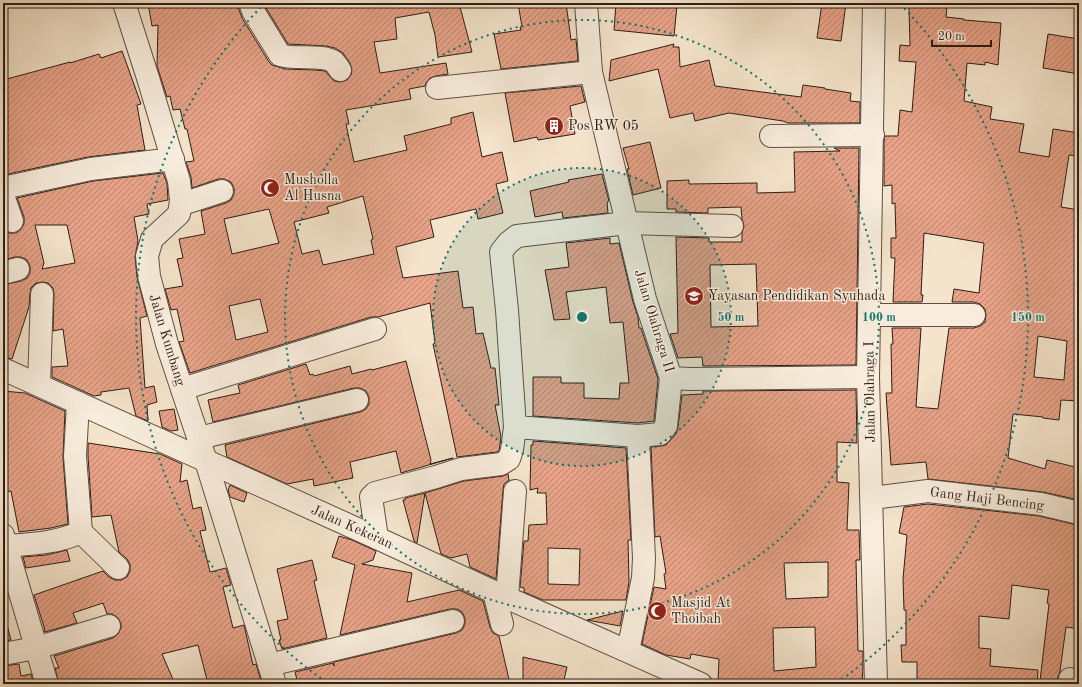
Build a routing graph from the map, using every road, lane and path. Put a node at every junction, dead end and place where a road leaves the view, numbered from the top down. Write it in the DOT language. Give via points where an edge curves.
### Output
graph roads {
  1 [pos="124,3"];
  2 [pos="250,3"];
  3 [pos="586,3"];
  4 [pos="874,3"];
  5 [pos="340,70"];
  6 [pos="591,72"];
  7 [pos="437,88"];
  8 [pos="873,135"];
  9 [pos="771,136"];
  10 [pos="172,159"];
  11 [pos="3,188"];
  12 [pos="222,191"];
  13 [pos="3,195"];
  14 [pos="182,204"];
  15 [pos="12,221"];
  16 [pos="627,223"];
  17 [pos="732,226"];
  18 [pos="42,294"];
  19 [pos="870,315"];
  20 [pos="974,316"];
  21 [pos="375,329"];
  22 [pos="3,369"];
  23 [pos="868,377"];
  24 [pos="671,378"];
  25 [pos="39,384"];
  26 [pos="182,389"];
  27 [pos="357,400"];
  28 [pos="78,403"];
  29 [pos="515,427"];
  30 [pos="638,436"];
  31 [pos="199,438"];
  32 [pos="206,461"];
  33 [pos="515,491"];
  34 [pos="872,498"];
  35 [pos="1079,513"];
  36 [pos="81,532"];
  37 [pos="377,538"];
  38 [pos="5,540"];
  39 [pos="118,568"];
  40 [pos="501,595"];
  41 [pos="453,621"];
  42 [pos="502,624"];
  43 [pos="109,626"];
  44 [pos="36,648"];
  45 [pos="628,651"];
  46 [pos="3,654"];
  47 [pos="272,674"];
  48 [pos="47,684"];
  49 [pos="701,684"];
  50 [pos="876,684"];
  1 -- 10 [label="street"];
  2 -- 5 [label="street" via="280,56 325,58 334,62"];
  3 -- 6 [label="street, Jalan Olahraga II"];
  4 -- 8 [label="street, Jalan Olahraga I"];
  6 -- 7 [label="street"];
  6 -- 16 [label="street, Jalan Olahraga II"];
  8 -- 9 [label="street"];
  8 -- 19 [label="street, Jalan Olahraga I"];
  10 -- 11 [label="street" via="91,169"];
  10 -- 14 [label="street" via="179,181"];
  12 -- 14 [label="street"];
  13 -- 15 [label="street"];
  14 -- 26 [label="street, Jalan Kumbang" via="179,214 152,239 147,256 149,276"];
  16 -- 17 [label="street"];
  16 -- 24 [label="street, Jalan Olahraga II" via="645,299"];
  16 -- 29 [label="street" via="518,236 501,252"];
  18 -- 25 [label="street"];
  19 -- 20 [label="street"];
  19 -- 23 [label="street, Jalan Olahraga I"];
  21 -- 26 [label="street"];
  22 -- 25 [label="street, Jalan Kekeran"];
  23 -- 24 [label="street, Jalan Olahraga II"];
  23 -- 34 [label="street, Jalan Olahraga I"];
  24 -- 30 [label="street" via="666,426 660,434"];
  25 -- 28 [label="street, Jalan Kekeran"];
  26 -- 31 [label="street, Jalan Kumbang"];
  27 -- 31 [label="street"];
  28 -- 32 [label="street, Jalan Kekeran"];
  28 -- 36 [label="street" via="75,456"];
  29 -- 30 [label="street"];
  29 -- 37 [label="street" via="509,459 501,464 461,469 375,493 371,497"];
  30 -- 45 [label="street" via="644,558 643,578"];
  31 -- 32 [label="street, Jalan Kumbang"];
  32 -- 37 [label="street, Jalan Kekeran"];
  32 -- 47 [label="street, Jalan Kumbang"];
  33 -- 40 [label="street"];
  34 -- 35 [label="street, Gang Haji Bencing" via="928,491 1041,504"];
  34 -- 50 [label="street, Jalan Olahraga I"];
  36 -- 38 [label="street" via="48,542"];
  36 -- 39 [label="street"];
  37 -- 40 [label="street, Jalan Kekeran"];
  38 -- 44 [label="street"];
  40 -- 42 [label="street"];
  40 -- 45 [label="street, Jalan Kekeran"];
  41 -- 47 [label="street"];
  43 -- 44 [label="street"];
  44 -- 46 [label="street"];
  44 -- 48 [label="street"];
  45 -- 49 [label="street, Jalan Kekeran"];
}
